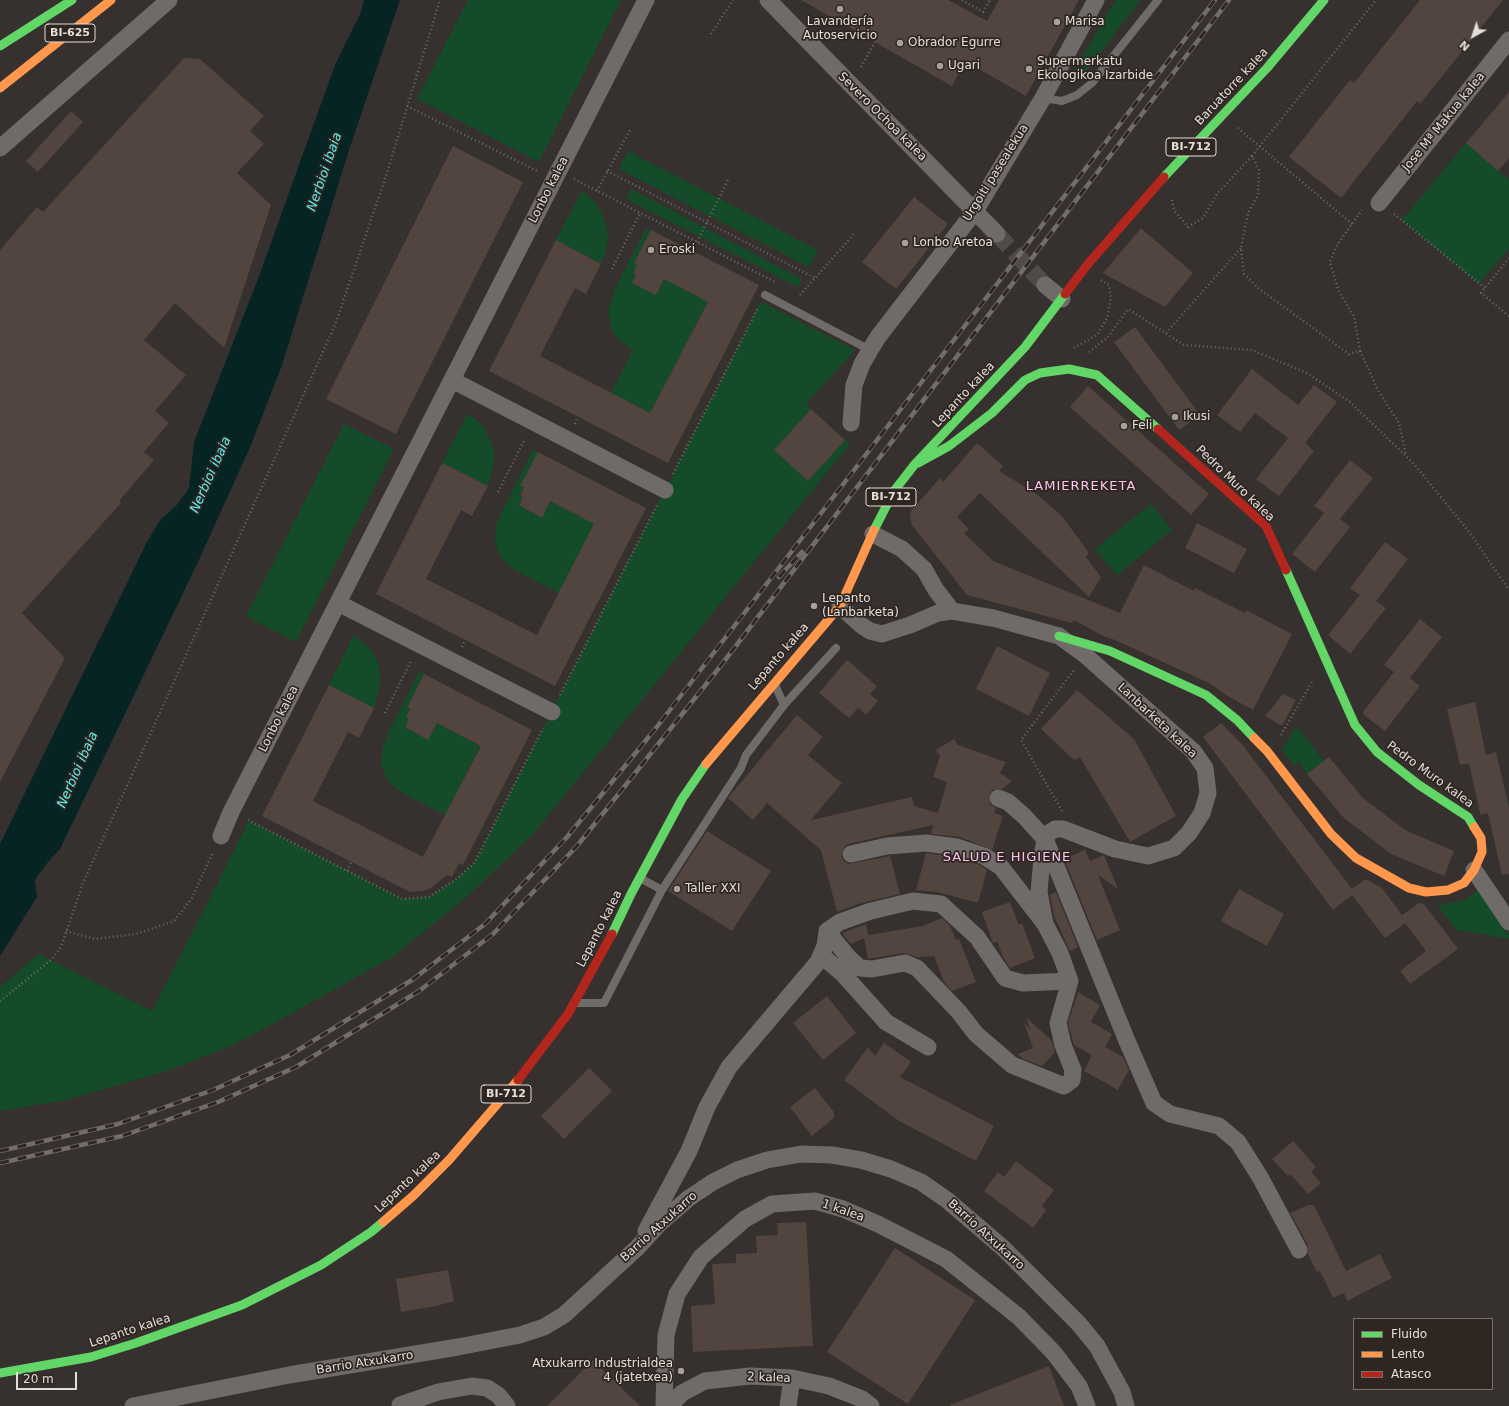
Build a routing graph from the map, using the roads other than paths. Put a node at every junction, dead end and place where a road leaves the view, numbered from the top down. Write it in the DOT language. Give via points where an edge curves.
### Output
graph roads {
  1 [pos="72,0"];
  2 [pos="111,0"];
  3 [pos="169,0"];
  4 [pos="646,0"];
  5 [pos="768,0"];
  6 [pos="1096,0"];
  7 [pos="1158,0"];
  8 [pos="1324,0"];
  9 [pos="1509,40"];
  10 [pos="0,46"];
  11 [pos="0,88"];
  12 [pos="1043,98"];
  13 [pos="0,148"];
  14 [pos="1379,203"];
  15 [pos="975,211"];
  16 [pos="997,234"];
  17 [pos="1045,285"];
  18 [pos="765,295"];
  19 [pos="1062,299"];
  20 [pos="870,350"];
  21 [pos="452,380"];
  22 [pos="851,424"];
  23 [pos="915,464"];
  24 [pos="665,490"];
  25 [pos="873,534"];
  26 [pos="936,590"];
  27 [pos="338,602"];
  28 [pos="840,606"];
  29 [pos="952,611"];
  30 [pos="926,617"];
  31 [pos="1059,636"];
  32 [pos="836,648"];
  33 [pos="774,682"];
  34 [pos="784,705"];
  35 [pos="552,712"];
  36 [pos="998,798"];
  37 [pos="221,836"];
  38 [pos="1045,839"];
  39 [pos="851,854"];
  40 [pos="1474,870"];
  41 [pos="640,878"];
  42 [pos="662,890"];
  43 [pos="1509,922"];
  44 [pos="1045,924"];
  45 [pos="827,931"];
  46 [pos="821,955"];
  47 [pos="1070,981"];
  48 [pos="574,1003"];
  49 [pos="928,1046"];
  50 [pos="637,1248"];
  51 [pos="1299,1250"];
  52 [pos="0,1373"];
  53 [pos="792,1378"];
  54 [pos="400,1405"];
  55 [pos="133,1406"];
  56 [pos="507,1406"];
  57 [pos="664,1406"];
  58 [pos="670,1406"];
  59 [pos="788,1406"];
  60 [pos="871,1406"];
  61 [pos="1087,1406"];
  62 [pos="1126,1406"];
  1 -- 10 [label="main road"];
  2 -- 11 [label="main road, BI-625"];
  3 -- 13 [label="street"];
  4 -- 21 [label="street, Lonbo kalea"];
  5 -- 15 [label="street, Severo Ochoa kalea"];
  6 -- 12 [label="street, Urgoiti pasealekua"];
  7 -- 12 [label="lane" via="1092,83 1077,96 1062,101"];
  8 -- 19 [label="main road, Baruatorre kalea / BI-712" via="1267,68 1166,176"];
  9 -- 14 [label="street, Jose Mª Makua kalea"];
  12 -- 15 [label="street, Urgoiti pasealekua"];
  15 -- 16 [label="street, Severo Ochoa kalea"];
  15 -- 20 [label="street, Urgoiti pasealekua"];
  17 -- 19 [label="street"];
  18 -- 20 [label="lane"];
  19 -- 23 [label="main road, Lepanto kalea / BI-712" via="1026,348"];
  20 -- 22 [label="street, Urgoiti pasealekua" via="854,385"];
  21 -- 24 [label="street"];
  21 -- 27 [label="street, Lonbo kalea"];
  23 -- 25 [label="main road, Lepanto kalea / BI-712" via="894,491"];
  23 -- 40 [label="main road, Pedro Muro kalea" via="950,446 992,413 1025,380 1040,373 1069,369 1097,375 1108,382 1266,526 1355,725 1377,752 1419,785 1468,817 1481,838 1482,852"];
  25 -- 26 [label="street" via="902,549 924,569"];
  25 -- 28 [label="main road, Lepanto kalea / BI-712"];
  26 -- 29 [label="street"];
  26 -- 30 [label="street"];
  27 -- 35 [label="street"];
  27 -- 37 [label="street, Lonbo kalea"];
  28 -- 30 [label="street, Lanbarketa kalea" via="861,625 882,634"];
  28 -- 33 [label="main road, Lepanto kalea / BI-712"];
  29 -- 30 [label="street, Lanbarketa kalea"];
  29 -- 31 [label="street, Lanbarketa kalea" via="993,618"];
  31 -- 38 [label="street, Lanbarketa kalea" via="1085,655 1193,751 1205,768 1208,793 1202,813 1184,838 1174,848 1148,856 1115,849 1063,829 1055,829"];
  31 -- 40 [label="main road, Pedro Muro kalea" via="1110,651 1206,695 1237,720 1267,751 1331,834 1356,858 1382,874 1408,888 1426,892 1448,890 1464,883"];
  32 -- 34 [label="lane"];
  33 -- 34 [label="lane"];
  33 -- 41 [label="main road, Lepanto kalea / BI-712" via="709,759 682,799"];
  34 -- 42 [label="lane" via="746,755 741,768"];
  36 -- 38 [label="street" via="1008,802"];
  38 -- 44 [label="street" via="1039,892"];
  38 -- 51 [label="street" via="1154,1103 1170,1114 1219,1126 1238,1142"];
  39 -- 44 [label="street" via="888,846 926,843 957,847 984,856 1001,867"];
  40 -- 43 [label="street"];
  41 -- 42 [label="lane"];
  41 -- 48 [label="main road, Lepanto kalea / BI-712" via="604,952"];
  42 -- 48 [label="lane" via="604,1003"];
  44 -- 47 [label="street" via="1060,953"];
  45 -- 46 [label="street"];
  45 -- 47 [label="street" via="840,922 871,911 913,901 942,904 977,937 1005,978 1023,983"];
  45 -- 47 [label="street" via="860,968 872,969 905,963 917,968 944,994 976,1034 1012,1065 1064,1086 1072,1080 1073,1070 1063,1046 1058,1023"];
  46 -- 49 [label="street" via="843,974 886,1022"];
  46 -- 50 [label="street" via="818,962 729,1067"];
  48 -- 52 [label="main road, Lepanto kalea / BI-712" via="520,1078 449,1160 413,1196 370,1232 321,1264 242,1305 136,1344 91,1357"];
  50 -- 55 [label="street, Barrio Atxukarro" via="564,1315 544,1328 458,1347 296,1374"];
  50 -- 62 [label="street, Barrio Atxukarro" via="660,1223 712,1182 767,1160 801,1154 832,1155 891,1169 921,1182 947,1200 1003,1248 1056,1300 1098,1346 1122,1392"];
  53 -- 58 [label="street, 2 kalea" via="750,1376 705,1381 682,1393"];
  53 -- 59 [label="street"];
  53 -- 60 [label="street, 2 kalea" via="829,1386 862,1399"];
  54 -- 56 [label="street" via="438,1392 472,1386 487,1388 498,1395"];
  57 -- 61 [label="street, 1 kalea" via="666,1335 677,1294 701,1257 745,1219 772,1204 814,1201 843,1209 878,1224 946,1259 1019,1317 1054,1353 1079,1386"];
}
